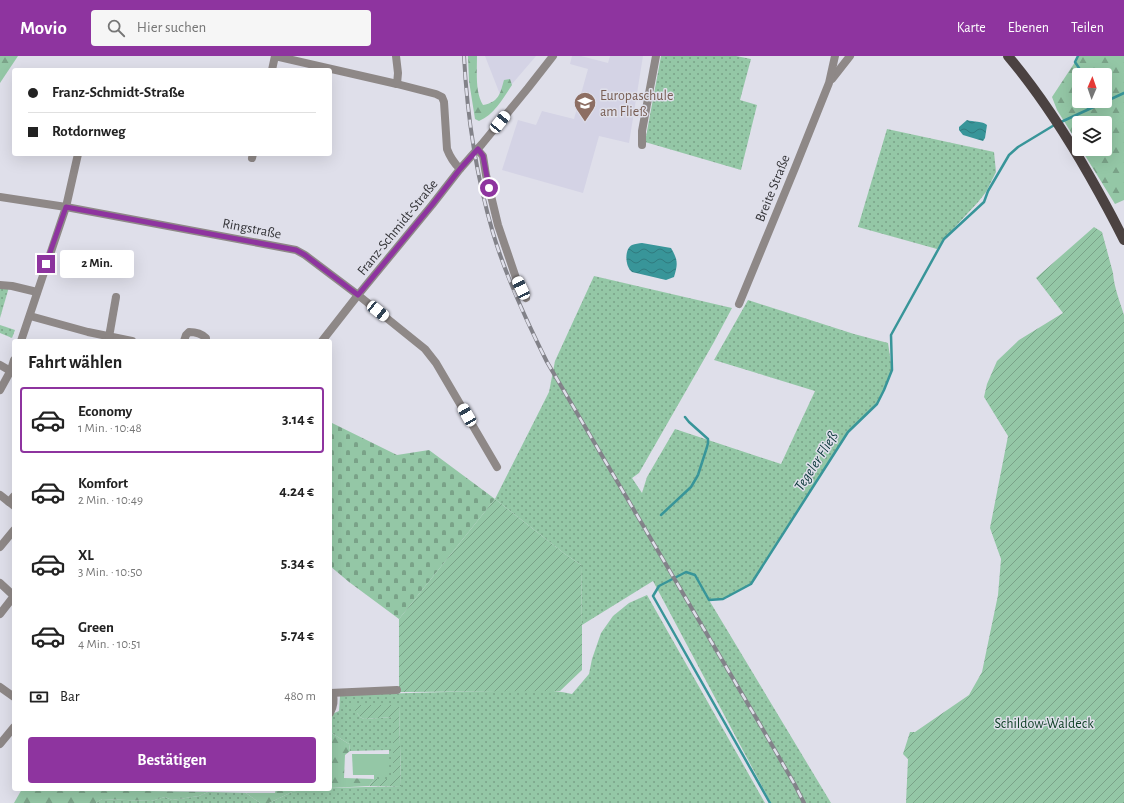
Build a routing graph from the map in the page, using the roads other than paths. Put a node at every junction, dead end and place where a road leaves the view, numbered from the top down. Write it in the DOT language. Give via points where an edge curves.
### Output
graph roads {
  1 [pos="275,56"];
  2 [pos="396,56"];
  3 [pos="553,56"];
  4 [pos="656,56"];
  5 [pos="835,56"];
  6 [pos="850,56"];
  7 [pos="1008,56"];
  8 [pos="272,68"];
  9 [pos="327,68"];
  10 [pos="332,69"];
  11 [pos="829,82"];
  12 [pos="397,84"];
  13 [pos="642,145"];
  14 [pos="478,149"];
  15 [pos="78,156"];
  16 [pos="460,169"];
  17 [pos="0,197"];
  18 [pos="66,207"];
  19 [pos="1124,240"];
  20 [pos="0,285"];
  21 [pos="37,292"];
  22 [pos="358,295"];
  23 [pos="116,297"];
  24 [pos="526,298"];
  25 [pos="739,304"];
  26 [pos="30,316"];
  27 [pos="109,337"];
  28 [pos="22,339"];
  29 [pos="120,339"];
  30 [pos="185,339"];
  31 [pos="206,339"];
  32 [pos="324,339"];
  33 [pos="0,365"];
  34 [pos="12,372"];
  35 [pos="0,390"];
  36 [pos="497,467"];
  37 [pos="0,495"];
  38 [pos="12,502"];
  39 [pos="12,532"];
  40 [pos="0,547"];
  41 [pos="0,583"];
  42 [pos="12,594"];
  43 [pos="12,599"];
  44 [pos="0,614"];
  45 [pos="0,687"];
  46 [pos="398,690"];
  47 [pos="332,693"];
  48 [pos="12,696"];
  49 [pos="332,696"];
  50 [pos="332,710"];
  51 [pos="12,729"];
  52 [pos="0,744"];
  1 -- 8 [label="street"];
  1 -- 9 [label="street"];
  2 -- 12 [label="street"];
  3 -- 14 [label="street, Franz-Schmidt-Straße"];
  4 -- 13 [label="street" via="642,131"];
  5 -- 11 [label="street, Breite Straße"];
  6 -- 11 [label="street, Breite Straße"];
  7 -- 19 [label="main road" via="1053,116 1104,201"];
  10 -- 12 [label="street"];
  11 -- 25 [label="street, Breite Straße"];
  12 -- 16 [label="street" via="442,97 447,149 449,156"];
  14 -- 16 [label="street, Franz-Schmidt-Straße"];
  14 -- 24 [label="street" via="483,156 498,225 516,278"];
  15 -- 18 [label="street"];
  16 -- 22 [label="street, Franz-Schmidt-Straße"];
  17 -- 18 [label="street, Ringstraße"];
  18 -- 21 [label="street"];
  18 -- 22 [label="street, Ringstraße" via="296,250"];
  20 -- 21 [label="street"];
  21 -- 26 [label="street"];
  22 -- 32 [label="street, Franz-Schmidt-Straße"];
  22 -- 36 [label="street, Ringstraße" via="425,349 436,363"];
  23 -- 27 [label="street"];
  26 -- 27 [label="street"];
  26 -- 28 [label="street"];
  27 -- 29 [label="street"];
  30 -- 31 [label="street" via="189,332 196,332"];
  33 -- 34 [label="street"];
  34 -- 35 [label="street"];
  37 -- 38 [label="street"];
  39 -- 40 [label="street"];
  41 -- 42 [label="street"];
  43 -- 44 [label="street"];
  45 -- 48 [label="street"];
  46 -- 47 [label="street"];
  49 -- 50 [label="street"];
  51 -- 52 [label="street"];
}
